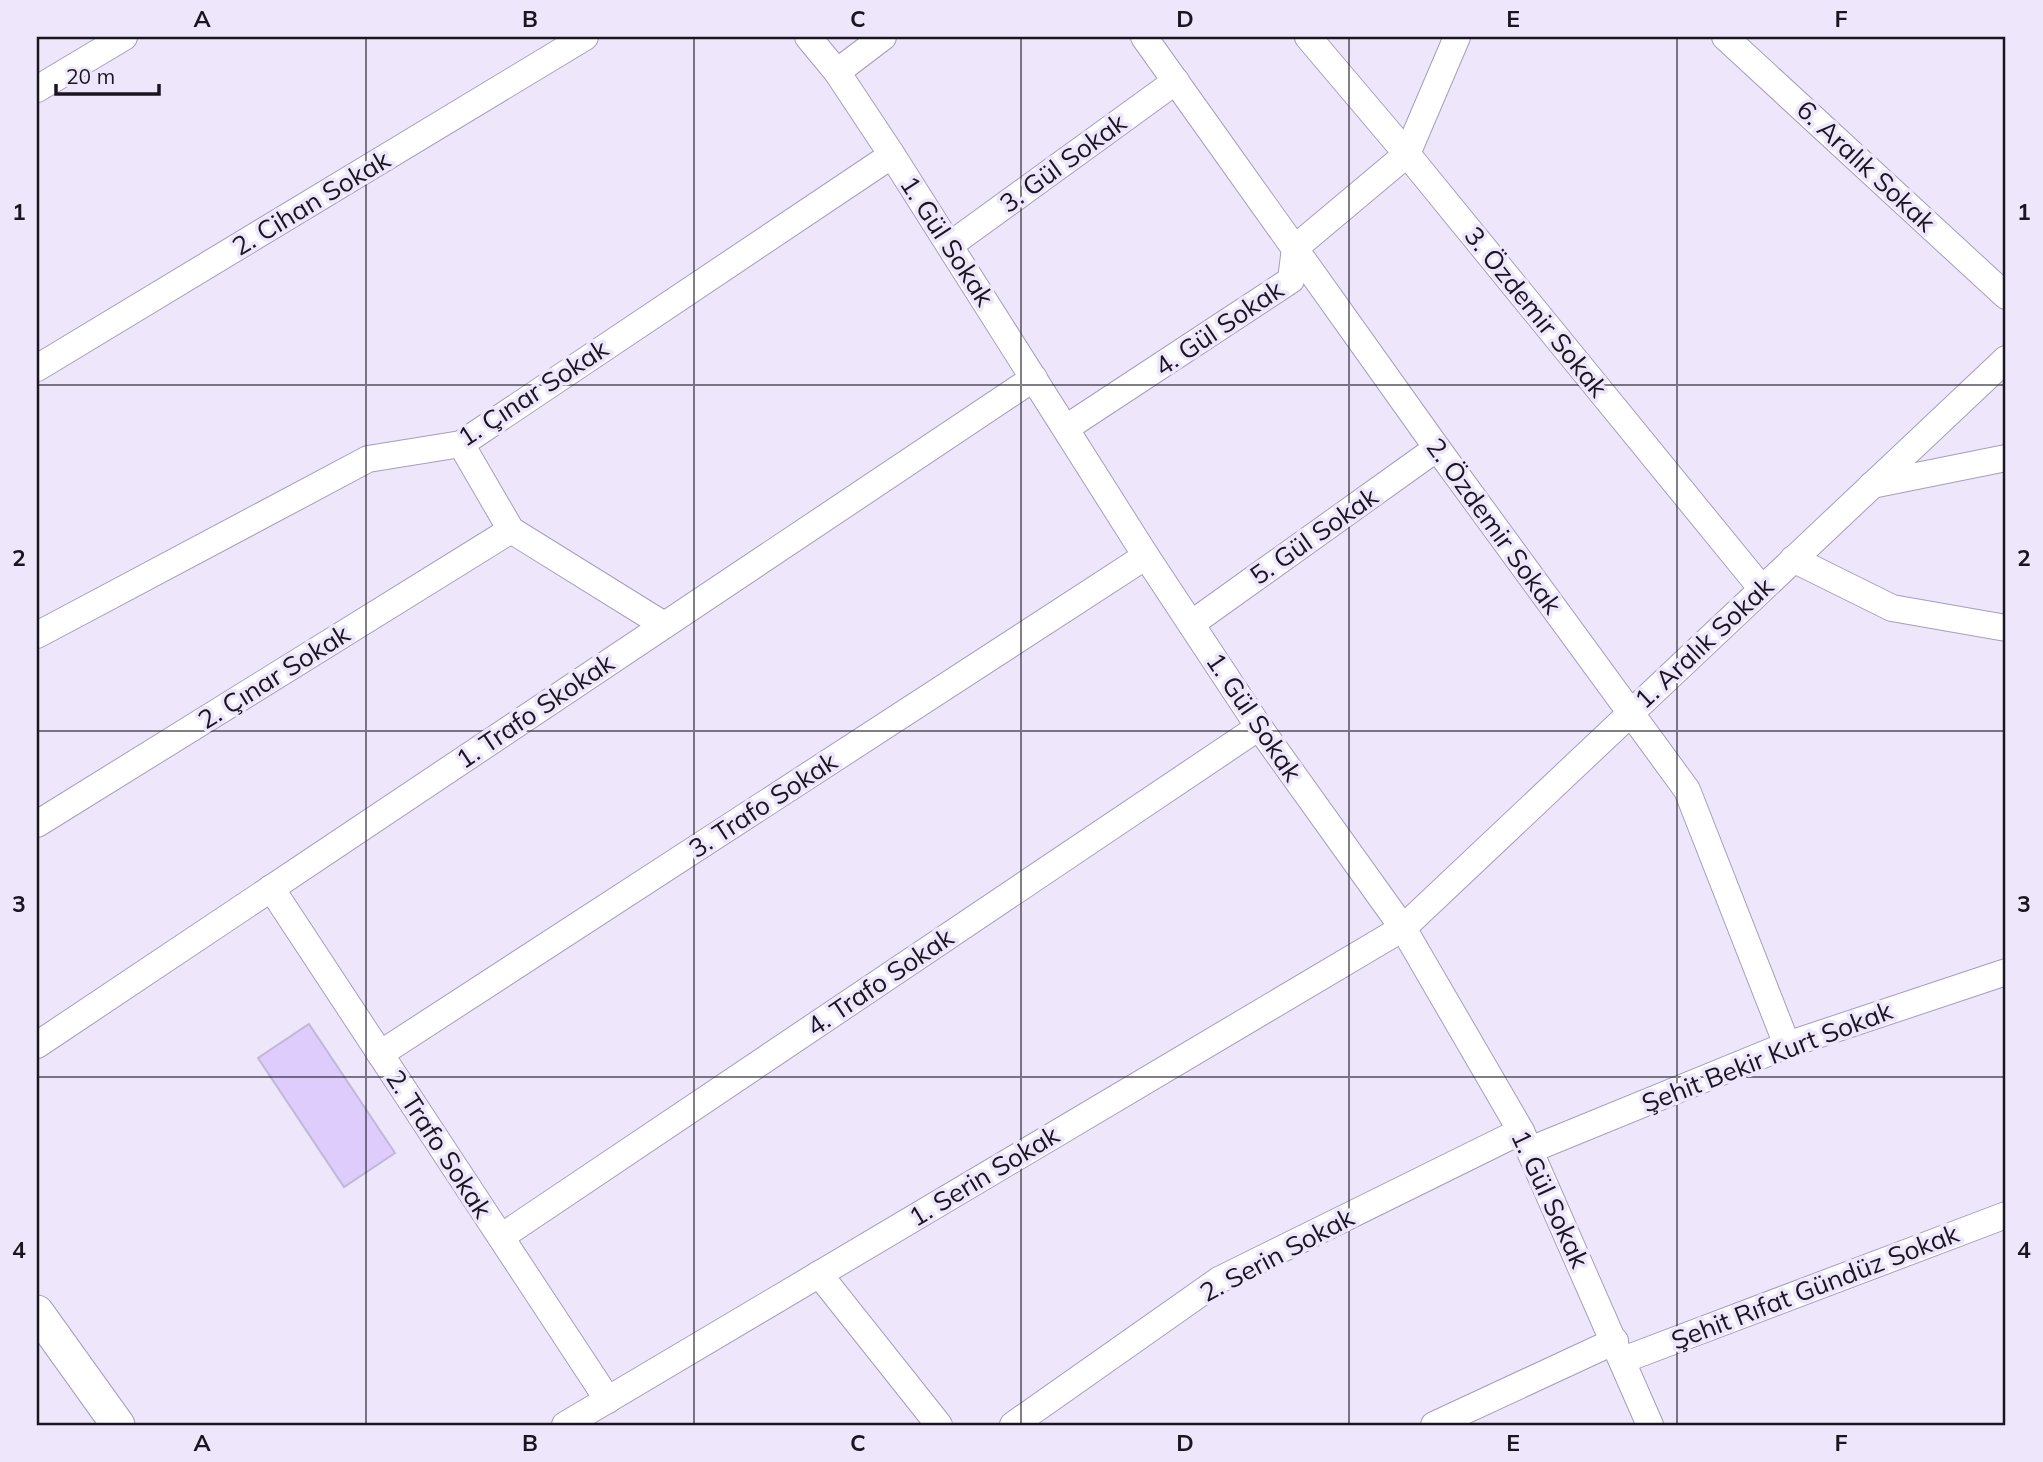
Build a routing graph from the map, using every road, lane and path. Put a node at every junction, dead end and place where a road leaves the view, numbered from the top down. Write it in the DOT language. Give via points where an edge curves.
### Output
graph roads {
  1 [pos="124,37"];
  2 [pos="585,37"];
  3 [pos="808,37"];
  4 [pos="883,37"];
  5 [pos="1144,37"];
  6 [pos="1307,37"];
  7 [pos="1457,37"];
  8 [pos="1725,37"];
  9 [pos="837,72"];
  10 [pos="1176,81"];
  11 [pos="37,89"];
  12 [pos="1407,153"];
  13 [pos="892,155"];
  14 [pos="950,245"];
  15 [pos="1295,248"];
  16 [pos="2006,296"];
  17 [pos="2006,359"];
  18 [pos="37,368"];
  19 [pos="1034,378"];
  20 [pos="1066,428"];
  21 [pos="461,444"];
  22 [pos="1437,448"];
  23 [pos="2006,458"];
  24 [pos="1872,485"];
  25 [pos="511,530"];
  26 [pos="1146,556"];
  27 [pos="1793,559"];
  28 [pos="1762,589"];
  29 [pos="1191,624"];
  30 [pos="664,625"];
  31 [pos="2006,628"];
  32 [pos="37,635"];
  33 [pos="1631,712"];
  34 [pos="1259,727"];
  35 [pos="37,824"];
  36 [pos="271,888"];
  37 [pos="1402,928"];
  38 [pos="2006,972"];
  39 [pos="37,1045"];
  40 [pos="1787,1045"];
  41 [pos="380,1054"];
  42 [pos="1525,1141"];
  43 [pos="2006,1215"];
  44 [pos="500,1237"];
  45 [pos="819,1274"];
  46 [pos="37,1312"];
  47 [pos="1619,1350"];
  48 [pos="608,1400"];
  49 [pos="118,1425"];
  50 [pos="565,1425"];
  51 [pos="939,1425"];
  52 [pos="1013,1425"];
  53 [pos="1434,1425"];
  54 [pos="1650,1425"];
  1 -- 11 [label="street"];
  2 -- 18 [label="street, 2. Cihan Sokak"];
  3 -- 9 [label="street, 1. Gül Sokak"];
  4 -- 9 [label="street"];
  5 -- 10 [label="street, 2. Özdemir Sokak"];
  6 -- 12 [label="street, 3. Özdemir Sokak"];
  7 -- 12 [label="street, 4. Gül Sokak"];
  8 -- 16 [label="street, 6. Aralık Sokak"];
  9 -- 13 [label="street, 1. Gül Sokak"];
  10 -- 14 [label="street, 3. Gül Sokak"];
  10 -- 15 [label="street, 2. Özdemir Sokak"];
  12 -- 15 [label="street, 4. Gül Sokak"];
  12 -- 28 [label="street, 3. Özdemir Sokak"];
  13 -- 14 [label="street, 1. Gül Sokak"];
  13 -- 21 [label="street, 1. Çınar Sokak"];
  14 -- 19 [label="street, 1. Gül Sokak"];
  15 -- 20 [label="street, 4. Gül Sokak" via="1291,280"];
  15 -- 22 [label="street, 2. Özdemir Sokak"];
  17 -- 24 [label="street, 1. Aralık Sokak"];
  19 -- 20 [label="street, 1. Gül Sokak"];
  19 -- 30 [label="street, 1. Trafo Skokak"];
  20 -- 26 [label="street, 1. Gül Sokak"];
  21 -- 25 [label="street"];
  21 -- 32 [label="street, 1. Çınar Sokak" via="368,459"];
  22 -- 29 [label="street, 5. Gül Sokak"];
  22 -- 33 [label="street, 2. Özdemir Sokak"];
  23 -- 24 [label="street"];
  24 -- 27 [label="street, 1. Aralık Sokak"];
  25 -- 30 [label="street"];
  25 -- 35 [label="street, 2. Çınar Sokak"];
  26 -- 29 [label="street, 1. Gül Sokak"];
  26 -- 41 [label="street, 3. Trafo Sokak"];
  27 -- 28 [label="street, 1. Aralık Sokak"];
  27 -- 31 [label="street" via="1892,608"];
  28 -- 33 [label="street, 1. Aralık Sokak"];
  29 -- 34 [label="street, 1. Gül Sokak"];
  30 -- 36 [label="street, 1. Trafo Skokak"];
  33 -- 37 [label="street, 1. Aralık Sokak"];
  33 -- 40 [label="street, 2. Özdemir Sokak" via="1687,790"];
  34 -- 37 [label="street, 1. Gül Sokak"];
  34 -- 44 [label="street, 4. Trafo Sokak"];
  36 -- 39 [label="street, 1. Trafo Skokak"];
  36 -- 41 [label="street, 2. Trafo Sokak"];
  37 -- 42 [label="street, 1. Gül Sokak"];
  37 -- 45 [label="street, 1. Serin Sokak"];
  38 -- 40 [label="street, Şehit Bekir Kurt Sokak"];
  40 -- 42 [label="street, Şehit Bekir Kurt Sokak"];
  41 -- 44 [label="street, 2. Trafo Sokak"];
  42 -- 47 [label="street, 1. Gül Sokak"];
  42 -- 52 [label="street, 2. Serin Sokak" via="1219,1280"];
  43 -- 47 [label="street, Şehit Rıfat Gündüz Sokak"];
  44 -- 48 [label="street, 2. Trafo Sokak"];
  45 -- 48 [label="street, 1. Serin Sokak"];
  45 -- 51 [label="street"];
  46 -- 49 [label="street"];
  47 -- 53 [label="street, Şehit Rıfat Gündüz Sokak"];
  47 -- 54 [label="street, 1. Gül Sokak"];
  48 -- 50 [label="street, 1. Serin Sokak"];
}
